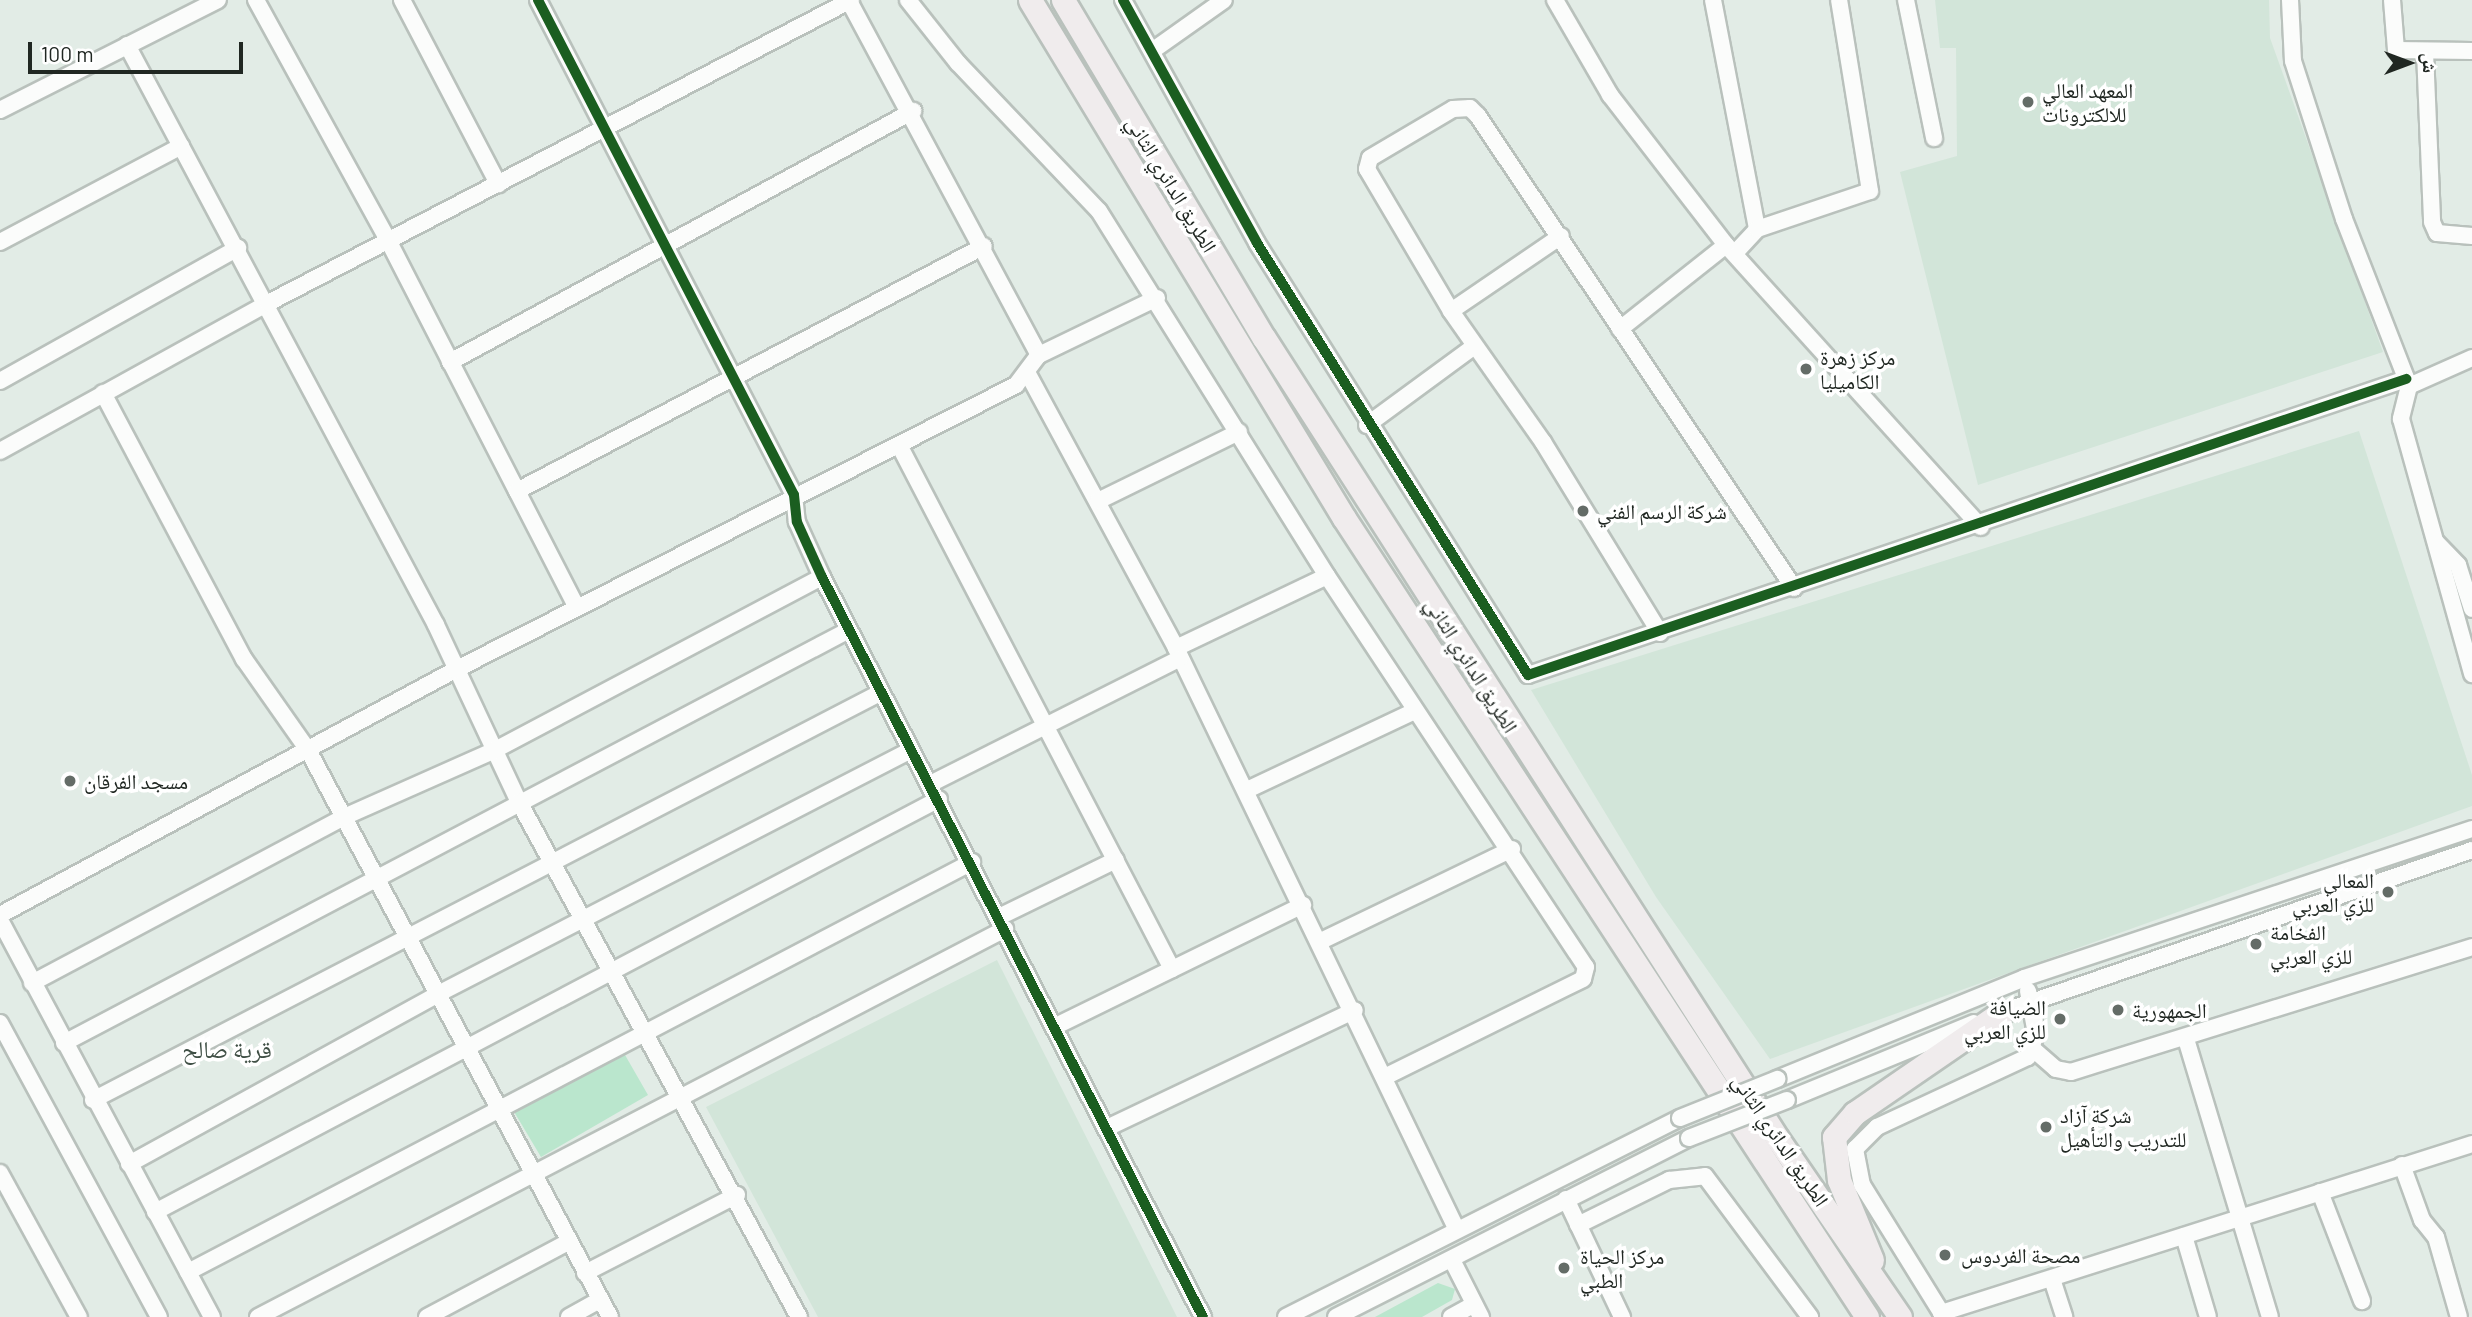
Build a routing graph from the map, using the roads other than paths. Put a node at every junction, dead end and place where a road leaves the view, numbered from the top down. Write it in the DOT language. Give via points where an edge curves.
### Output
graph roads {
  1 [pos="218,0"];
  2 [pos="256,0"];
  3 [pos="402,0"];
  4 [pos="908,0"];
  5 [pos="1030,0"];
  6 [pos="1063,0"];
  7 [pos="1123,0"];
  8 [pos="1224,0"];
  9 [pos="1555,0"];
  10 [pos="1713,0"];
  11 [pos="1839,0"];
  12 [pos="1906,0"];
  13 [pos="2290,0"];
  14 [pos="2392,0"];
  15 [pos="541,1"];
  16 [pos="850,1"];
  17 [pos="127,45"];
  18 [pos="1152,51"];
  19 [pos="2472,51"];
  20 [pos="2425,52"];
  21 [pos="0,110"];
  22 [pos="913,111"];
  23 [pos="604,131"];
  24 [pos="1934,138"];
  25 [pos="181,146"];
  26 [pos="498,184"];
  27 [pos="1757,229"];
  28 [pos="1560,236"];
  29 [pos="2472,236"];
  30 [pos="0,242"];
  31 [pos="390,244"];
  32 [pos="663,246"];
  33 [pos="984,246"];
  34 [pos="238,248"];
  35 [pos="1730,249"];
  36 [pos="1157,298"];
  37 [pos="268,303"];
  38 [pos="1451,311"];
  39 [pos="1620,329"];
  40 [pos="1473,347"];
  41 [pos="1039,355"];
  42 [pos="2472,358"];
  43 [pos="450,362"];
  44 [pos="1028,374"];
  45 [pos="735,377"];
  46 [pos="0,381"];
  47 [pos="2408,382"];
  48 [pos="103,393"];
  49 [pos="1367,425"];
  50 [pos="1240,432"];
  51 [pos="899,445"];
  52 [pos="0,451"];
  53 [pos="517,491"];
  54 [pos="794,495"];
  55 [pos="1097,501"];
  56 [pos="1981,527"];
  57 [pos="2437,542"];
  58 [pos="2465,563"];
  59 [pos="2440,572"];
  60 [pos="1327,576"];
  61 [pos="822,577"];
  62 [pos="1794,589"];
  63 [pos="577,608"];
  64 [pos="2472,609"];
  65 [pos="849,630"];
  66 [pos="1660,633"];
  67 [pos="1178,653"];
  68 [pos="455,670"];
  69 [pos="2472,674"];
  70 [pos="880,692"];
  71 [pos="1415,711"];
  72 [pos="1042,725"];
  73 [pos="308,750"];
  74 [pos="495,750"];
  75 [pos="911,750"];
  76 [pos="930,783"];
  77 [pos="1247,790"];
  78 [pos="939,799"];
  79 [pos="519,802"];
  80 [pos="344,817"];
  81 [pos="2472,830"];
  82 [pos="1512,849"];
  83 [pos="2472,850"];
  84 [pos="1116,860"];
  85 [pos="552,862"];
  86 [pos="972,862"];
  87 [pos="376,878"];
  88 [pos="1303,905"];
  89 [pos="0,918"];
  90 [pos="587,920"];
  91 [pos="1002,923"];
  92 [pos="408,940"];
  93 [pos="1321,941"];
  94 [pos="2472,947"];
  95 [pos="7,954"];
  96 [pos="1172,969"];
  97 [pos="616,971"];
  98 [pos="2024,978"];
  99 [pos="32,983"];
  100 [pos="438,994"];
  101 [pos="2032,1000"];
  102 [pos="1355,1010"];
  103 [pos="2002,1012"];
  104 [pos="0,1023"];
  105 [pos="1058,1025"];
  106 [pos="649,1032"];
  107 [pos="2186,1039"];
  108 [pos="64,1043"];
  109 [pos="468,1048"];
  110 [pos="2033,1049"];
  111 [pos="1387,1076"];
  112 [pos="682,1094"];
  113 [pos="93,1100"];
  114 [pos="500,1111"];
  115 [pos="1109,1127"];
  116 [pos="2472,1144"];
  117 [pos="129,1164"];
  118 [pos="2402,1165"];
  119 [pos="0,1173"];
  120 [pos="534,1174"];
  121 [pos="2320,1192"];
  122 [pos="737,1195"];
  123 [pos="1566,1199"];
  124 [pos="155,1212"];
  125 [pos="2241,1218"];
  126 [pos="1578,1225"];
  127 [pos="1457,1230"];
  128 [pos="2184,1236"];
  129 [pos="568,1242"];
  130 [pos="1451,1260"];
  131 [pos="188,1272"];
  132 [pos="585,1273"];
  133 [pos="2052,1279"];
  134 [pos="1876,1280"];
  135 [pos="1352,1282"];
  136 [pos="600,1300"];
  137 [pos="2362,1301"];
  138 [pos="1363,1302"];
  139 [pos="1478,1311"];
  140 [pos="1943,1315"];
  141 [pos="79,1317"];
  142 [pos="159,1317"];
  143 [pos="212,1317"];
  144 [pos="258,1317"];
  145 [pos="427,1317"];
  146 [pos="569,1317"];
  147 [pos="610,1317"];
  148 [pos="799,1317"];
  149 [pos="1203,1317"];
  150 [pos="1286,1317"];
  151 [pos="1336,1317"];
  152 [pos="1451,1317"];
  153 [pos="1622,1317"];
  154 [pos="1810,1317"];
  155 [pos="1867,1317"];
  156 [pos="1900,1317"];
  157 [pos="2064,1317"];
  158 [pos="2208,1317"];
  159 [pos="2270,1317"];
  160 [pos="2459,1317"];
  1 -- 17 [label="street"];
  2 -- 31 [label="street"];
  3 -- 26 [label="street"];
  4 -- 36 [label="street" via="958,63 1063,166"];
  5 -- 155 [label="highway, الطريق الدائري الثاني" via="1344,518"];
  6 -- 134 [label="highway, الطريق الدائري الثاني" via="1271,349 1777,1138"];
  7 -- 18 [label="street"];
  8 -- 18 [label="street"];
  9 -- 35 [label="street" via="1610,95"];
  10 -- 27 [label="street"];
  11 -- 27 [label="street" via="1870,191"];
  12 -- 24 [label="street"];
  13 -- 47 [label="street" via="2297,72"];
  14 -- 20 [label="street" via="2396,50"];
  15 -- 23 [label="street"];
  16 -- 22 [label="street"];
  16 -- 23 [label="street"];
  17 -- 21 [label="street"];
  17 -- 25 [label="street"];
  18 -- 49 [label="street"];
  19 -- 20 [label="street"];
  20 -- 29 [label="street" via="2432,222 2437,233"];
  22 -- 32 [label="street"];
  22 -- 33 [label="street"];
  23 -- 26 [label="street"];
  23 -- 32 [label="street"];
  25 -- 30 [label="street"];
  25 -- 34 [label="street"];
  26 -- 31 [label="street"];
  27 -- 35 [label="street"];
  28 -- 38 [label="street"];
  28 -- 38 [label="street" via="1470,108 1453,109 1370,158 1367,169"];
  28 -- 39 [label="street"];
  31 -- 37 [label="street"];
  31 -- 43 [label="street"];
  32 -- 43 [label="street"];
  32 -- 45 [label="street"];
  33 -- 41 [label="street"];
  33 -- 45 [label="street"];
  34 -- 37 [label="street"];
  34 -- 46 [label="street"];
  35 -- 39 [label="street"];
  35 -- 56 [label="street"];
  36 -- 41 [label="street"];
  36 -- 50 [label="street"];
  37 -- 48 [label="street"];
  37 -- 68 [label="street"];
  38 -- 40 [label="street"];
  39 -- 62 [label="street"];
  40 -- 49 [label="street"];
  40 -- 66 [label="street" via="1550,453"];
  41 -- 44 [label="street"];
  42 -- 47 [label="street"];
  43 -- 53 [label="street"];
  44 -- 51 [label="street"];
  44 -- 55 [label="street"];
  45 -- 53 [label="street"];
  45 -- 54 [label="street"];
  47 -- 56 [label="street" via="2123,471"];
  47 -- 57 [label="street" via="2401,419"];
  48 -- 52 [label="street"];
  48 -- 73 [label="street" via="244,659"];
  49 -- 66 [label="street" via="1524,673"];
  50 -- 55 [label="street"];
  50 -- 60 [label="street"];
  51 -- 54 [label="street"];
  51 -- 72 [label="street"];
  53 -- 63 [label="street"];
  54 -- 61 [label="street" via="797,522"];
  54 -- 63 [label="street"];
  55 -- 67 [label="street"];
  56 -- 62 [label="street"];
  57 -- 58 [label="street"];
  57 -- 59 [label="street"];
  58 -- 59 [label="street"];
  58 -- 64 [label="street"];
  59 -- 69 [label="street"];
  60 -- 67 [label="street"];
  60 -- 71 [label="street"];
  61 -- 65 [label="street"];
  61 -- 74 [label="street"];
  62 -- 66 [label="street"];
  63 -- 68 [label="street"];
  65 -- 70 [label="street"];
  65 -- 79 [label="street"];
  67 -- 72 [label="street"];
  67 -- 77 [label="street"];
  68 -- 73 [label="street"];
  68 -- 74 [label="street"];
  70 -- 75 [label="street"];
  70 -- 85 [label="street"];
  71 -- 77 [label="street"];
  71 -- 82 [label="street"];
  72 -- 76 [label="street"];
  72 -- 84 [label="street"];
  73 -- 80 [label="street"];
  73 -- 89 [label="street"];
  74 -- 79 [label="street"];
  74 -- 80 [label="street"];
  75 -- 76 [label="street"];
  75 -- 90 [label="street"];
  76 -- 78 [label="street"];
  77 -- 88 [label="street"];
  78 -- 86 [label="street"];
  78 -- 97 [label="street"];
  79 -- 85 [label="street"];
  79 -- 87 [label="street"];
  80 -- 87 [label="street"];
  80 -- 99 [label="street"];
  81 -- 98 [label="street"];
  82 -- 93 [label="street"];
  82 -- 111 [label="street" via="1587,973"];
  83 -- 101 [label="street"];
  84 -- 91 [label="street"];
  84 -- 96 [label="street"];
  85 -- 90 [label="street"];
  85 -- 92 [label="street"];
  86 -- 91 [label="street"];
  86 -- 106 [label="street"];
  87 -- 92 [label="street"];
  87 -- 108 [label="street"];
  88 -- 93 [label="street"];
  88 -- 96 [label="street"];
  89 -- 95 [label="street"];
  90 -- 97 [label="street"];
  90 -- 100 [label="street"];
  91 -- 105 [label="street"];
  91 -- 112 [label="street"];
  92 -- 100 [label="street"];
  92 -- 113 [label="street"];
  93 -- 102 [label="street"];
  94 -- 107 [label="street"];
  95 -- 99 [label="street"];
  96 -- 105 [label="street"];
  97 -- 106 [label="street"];
  97 -- 109 [label="street"];
  98 -- 101 [label="street"];
  98 -- 127 [label="street, bridge" via="1679,1118"];
  99 -- 108 [label="street"];
  100 -- 109 [label="street"];
  100 -- 117 [label="street"];
  101 -- 103 [label="street"];
  101 -- 110 [label="street"];
  102 -- 111 [label="street"];
  102 -- 115 [label="street"];
  103 -- 123 [label="street, bridge" via="1689,1138"];
  103 -- 134 [label="highway" via="1855,1112 1834,1137 1832,1157"];
  104 -- 142 [label="street"];
  105 -- 115 [label="street"];
  106 -- 112 [label="street"];
  106 -- 114 [label="street"];
  107 -- 110 [label="street" via="2071,1072 2056,1069"];
  107 -- 125 [label="street"];
  108 -- 113 [label="street"];
  109 -- 114 [label="street"];
  109 -- 124 [label="street"];
  110 -- 140 [label="street" via="2015,1068 1877,1127 1855,1149 1862,1185"];
  111 -- 127 [label="street"];
  112 -- 120 [label="street"];
  112 -- 122 [label="street"];
  113 -- 117 [label="street"];
  114 -- 120 [label="street"];
  114 -- 131 [label="street"];
  115 -- 149 [label="street"];
  116 -- 118 [label="street"];
  117 -- 124 [label="street"];
  118 -- 121 [label="street"];
  118 -- 160 [label="street" via="2422,1220 2436,1237"];
  119 -- 141 [label="street"];
  120 -- 129 [label="street"];
  120 -- 144 [label="street"];
  121 -- 125 [label="street"];
  121 -- 137 [label="street"];
  122 -- 132 [label="street"];
  122 -- 148 [label="street"];
  123 -- 126 [label="street"];
  123 -- 130 [label="street"];
  124 -- 131 [label="street"];
  125 -- 128 [label="street"];
  125 -- 159 [label="street"];
  126 -- 153 [label="street"];
  126 -- 154 [label="street" via="1669,1180 1705,1175"];
  127 -- 135 [label="street"];
  128 -- 133 [label="street"];
  128 -- 158 [label="street"];
  129 -- 132 [label="street"];
  129 -- 145 [label="street"];
  130 -- 138 [label="street"];
  130 -- 139 [label="street"];
  131 -- 143 [label="street"];
  132 -- 136 [label="street"];
  133 -- 140 [label="street"];
  133 -- 157 [label="street"];
  134 -- 156 [label="highway, الطريق الدائري الثاني"];
  135 -- 138 [label="street"];
  135 -- 150 [label="street"];
  136 -- 146 [label="street"];
  136 -- 147 [label="street"];
  138 -- 151 [label="street"];
  139 -- 152 [label="street"];
}
